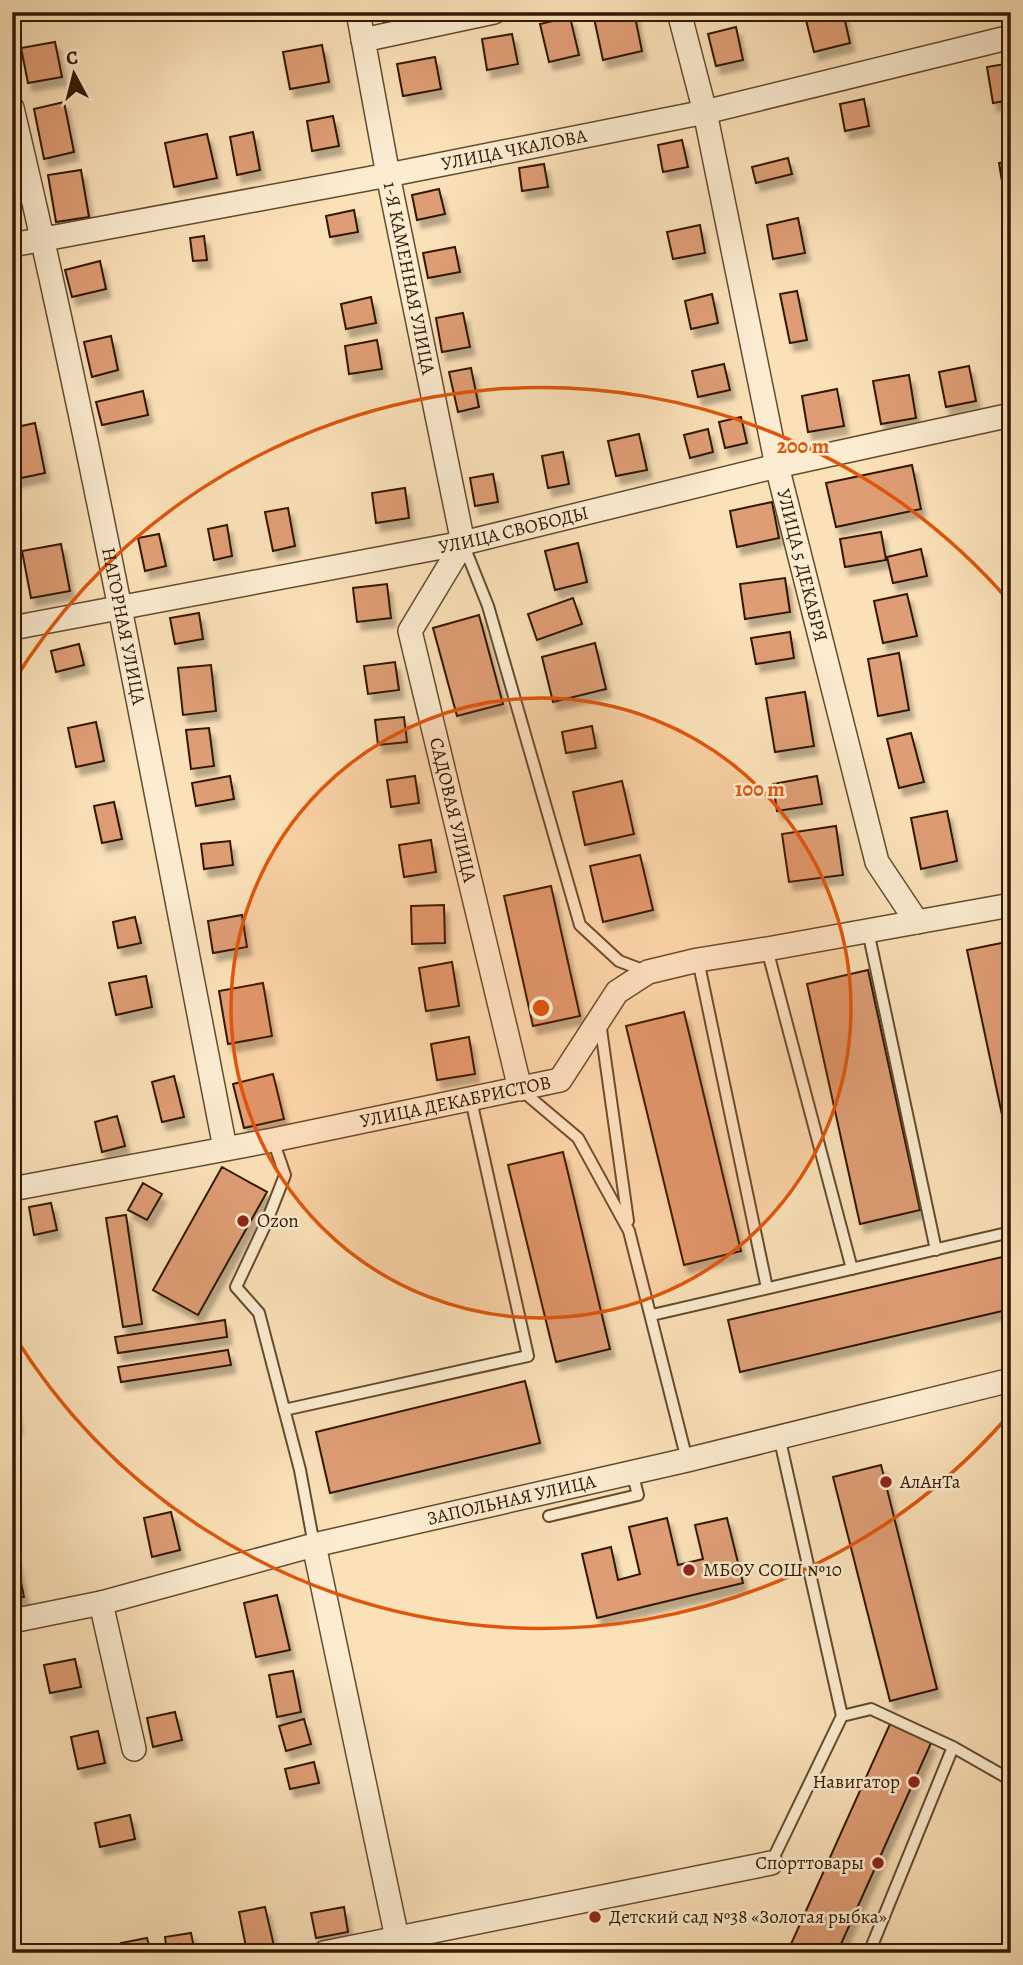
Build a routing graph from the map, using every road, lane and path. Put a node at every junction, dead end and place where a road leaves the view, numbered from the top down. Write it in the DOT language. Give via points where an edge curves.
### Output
graph roads {
  1 [pos="358,12"];
  2 [pos="494,12"];
  3 [pos="679,12"];
  4 [pos="1011,37"];
  5 [pos="363,40"];
  6 [pos="12,108"];
  7 [pos="705,112"];
  8 [pos="387,175"];
  9 [pos="43,239"];
  10 [pos="12,245"];
  11 [pos="1011,415"];
  12 [pos="777,466"];
  13 [pos="463,543"];
  14 [pos="120,608"];
  15 [pos="12,628"];
  16 [pos="1011,905"];
  17 [pos="917,922"];
  18 [pos="868,930"];
  19 [pos="766,949"];
  20 [pos="698,960"];
  21 [pos="648,972"];
  22 [pos="599,1019"];
  23 [pos="520,1089"];
  24 [pos="471,1100"];
  25 [pos="273,1140"];
  26 [pos="225,1148"];
  27 [pos="12,1189"];
  28 [pos="629,1231"];
  29 [pos="1011,1232"];
  30 [pos="936,1250"];
  31 [pos="852,1269"];
  32 [pos="767,1288"];
  33 [pos="652,1315"];
  34 [pos="1011,1380"];
  35 [pos="284,1410"];
  36 [pos="779,1436"];
  37 [pos="687,1460"];
  38 [pos="632,1472"];
  39 [pos="549,1516"];
  40 [pos="314,1545"];
  41 [pos="101,1603"];
  42 [pos="12,1621"];
  43 [pos="842,1716"];
  44 [pos="953,1747"];
  45 [pos="134,1749"];
  46 [pos="1011,1780"];
  47 [pos="771,1863"];
  48 [pos="397,1938"];
  49 [pos="324,1953"];
  50 [pos="869,1953"];
  1 -- 5 [label="street, 1-Я КАМЕННАЯ УЛИЦА"];
  2 -- 5 [label="street"];
  3 -- 7 [label="street, УЛИЦА 5 ДЕКАБРЯ"];
  4 -- 7 [label="street, УЛИЦА ЧКАЛОВА"];
  5 -- 8 [label="street, 1-Я КАМЕННАЯ УЛИЦА"];
  6 -- 9 [label="street, НАГОРНАЯ УЛИЦА"];
  7 -- 8 [label="street, УЛИЦА ЧКАЛОВА"];
  7 -- 12 [label="street, УЛИЦА 5 ДЕКАБРЯ"];
  8 -- 9 [label="street, УЛИЦА ЧКАЛОВА"];
  8 -- 13 [label="street, 1-Я КАМЕННАЯ УЛИЦА"];
  9 -- 10 [label="street, УЛИЦА ЧКАЛОВА"];
  9 -- 14 [label="street, НАГОРНАЯ УЛИЦА"];
  11 -- 12 [label="street, УЛИЦА СВОБОДЫ"];
  12 -- 13 [label="street, УЛИЦА СВОБОДЫ"];
  12 -- 17 [label="street, УЛИЦА 5 ДЕКАБРЯ" via="877,862"];
  13 -- 14 [label="street, УЛИЦА СВОБОДЫ"];
  13 -- 21 [label="lane" via="488,606 580,925 619,961"];
  13 -- 23 [label="street, САДОВАЯ УЛИЦА" via="410,631"];
  14 -- 15 [label="street, УЛИЦА СВОБОДЫ"];
  14 -- 26 [label="street, НАГОРНАЯ УЛИЦА"];
  16 -- 17 [label="street, УЛИЦА ДЕКАБРИСТОВ"];
  17 -- 18 [label="street, УЛИЦА ДЕКАБРИСТОВ"];
  18 -- 19 [label="street, УЛИЦА ДЕКАБРИСТОВ"];
  18 -- 30 [label="lane"];
  19 -- 20 [label="street, УЛИЦА ДЕКАБРИСТОВ"];
  19 -- 31 [label="lane"];
  20 -- 21 [label="street, УЛИЦА ДЕКАБРИСТОВ"];
  20 -- 32 [label="lane"];
  21 -- 22 [label="street, УЛИЦА ДЕКАБРИСТОВ" via="617,992"];
  22 -- 23 [label="street, УЛИЦА ДЕКАБРИСТОВ" via="560,1080"];
  22 -- 28 [label="lane"];
  23 -- 24 [label="street, УЛИЦА ДЕКАБРИСТОВ"];
  23 -- 28 [label="lane" via="578,1138"];
  24 -- 25 [label="street, УЛИЦА ДЕКАБРИСТОВ"];
  24 -- 35 [label="lane" via="528,1356"];
  25 -- 26 [label="street, УЛИЦА ДЕКАБРИСТОВ"];
  25 -- 35 [label="lane" via="285,1175 236,1287 259,1312"];
  26 -- 27 [label="street, УЛИЦА ДЕКАБРИСТОВ"];
  28 -- 33 [label="lane"];
  29 -- 30 [label="lane"];
  30 -- 31 [label="lane"];
  31 -- 32 [label="lane"];
  32 -- 33 [label="lane"];
  33 -- 37 [label="lane"];
  34 -- 36 [label="street, ЗАПОЛЬНАЯ УЛИЦА"];
  35 -- 40 [label="lane"];
  36 -- 37 [label="street, ЗАПОЛЬНАЯ УЛИЦА"];
  36 -- 43 [label="lane"];
  37 -- 38 [label="street, ЗАПОЛЬНАЯ УЛИЦА"];
  38 -- 39 [label="lane" via="638,1495"];
  38 -- 40 [label="street, ЗАПОЛЬНАЯ УЛИЦА"];
  40 -- 41 [label="street, ЗАПОЛЬНАЯ УЛИЦА"];
  40 -- 48 [label="street"];
  41 -- 42 [label="street, ЗАПОЛЬНАЯ УЛИЦА"];
  41 -- 45 [label="street"];
  43 -- 44 [label="lane" via="871,1709"];
  43 -- 47 [label="lane"];
  44 -- 46 [label="lane"];
  44 -- 50 [label="lane"];
  47 -- 48 [label="street"];
  48 -- 49 [label="street"];
}
